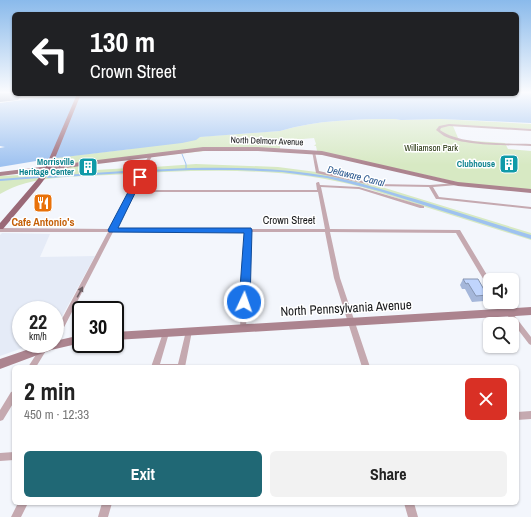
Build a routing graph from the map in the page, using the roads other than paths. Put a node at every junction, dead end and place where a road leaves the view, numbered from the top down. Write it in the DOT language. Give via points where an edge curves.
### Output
graph roads {
  1 [pos="69,117"];
  2 [pos="531,130"];
  3 [pos="531,145"];
  4 [pos="314,152"];
  5 [pos="150,156"];
  6 [pos="47,170"];
  7 [pos="0,174"];
  8 [pos="458,184"];
  9 [pos="430,186"];
  10 [pos="319,187"];
  11 [pos="133,191"];
  12 [pos="531,191"];
  13 [pos="422,207"];
  14 [pos="531,208"];
  15 [pos="0,227"];
  16 [pos="0,230"];
  17 [pos="112,230"];
  18 [pos="248,230"];
  19 [pos="327,230"];
  20 [pos="483,273"];
  21 [pos="506,309"];
  22 [pos="531,311"];
  23 [pos="508,312"];
  24 [pos="64,320"];
  25 [pos="351,322"];
  26 [pos="243,328"];
  27 [pos="189,331"];
  28 [pos="166,333"];
  29 [pos="124,335"];
  30 [pos="531,342"];
  31 [pos="30,353"];
  32 [pos="44,353"];
  33 [pos="0,364"];
  34 [pos="34,365"];
  35 [pos="156,365"];
  36 [pos="181,365"];
  37 [pos="365,365"];
  38 [pos="12,398"];
  39 [pos="531,415"];
  40 [pos="519,416"];
  41 [pos="0,417"];
  42 [pos="12,456"];
  43 [pos="0,457"];
  44 [pos="22,505"];
  45 [pos="106,505"];
  46 [pos="410,505"];
  47 [pos="16,517"];
  48 [pos="103,517"];
  49 [pos="413,517"];
  1 -- 6 [label="main road"];
  2 -- 3 [label="street" via="449,126 438,129 438,132 446,136 463,141"];
  4 -- 5 [label="main road, North Delmorr Avenue" via="220,148"];
  4 -- 8 [label="main road, North Delmorr Avenue"];
  4 -- 9 [label="street" via="317,172 376,185"];
  5 -- 6 [label="main road, North Delmorr Avenue"];
  5 -- 11 [label="street"];
  6 -- 7 [label="main road, North Delmorr Avenue"];
  6 -- 15 [label="main road"];
  8 -- 9 [label="street"];
  8 -- 12 [label="main road, North Delmorr Avenue"];
  9 -- 14 [label="street" via="438,198"];
  10 -- 11 [label="street"];
  10 -- 13 [label="street" via="359,188"];
  10 -- 19 [label="street"];
  11 -- 17 [label="street"];
  16 -- 17 [label="street, Crown Street"];
  17 -- 18 [label="street, Crown Street"];
  24 -- 17 [label="street, one-way"];
  18 -- 19 [label="street, Crown Street"];
  18 -- 26 [label="street"];
  19 -- 20 [label="street, Crown Street" via="458,231"];
  19 -- 25 [label="street" via="337,278"];
  21 -- 23 [label="street"];
  22 -- 23 [label="main road, North Pennsylvania Avenue"];
  23 -- 25 [label="main road, North Pennsylvania Avenue"];
  23 -- 30 [label="street"];
  25 -- 26 [label="main road, North Pennsylvania Avenue"];
  25 -- 37 [label="street"];
  26 -- 27 [label="main road, North Pennsylvania Avenue"];
  27 -- 28 [label="main road, North Pennsylvania Avenue"];
  27 -- 36 [label="street"];
  28 -- 29 [label="main road, North Pennsylvania Avenue"];
  28 -- 35 [label="street"];
  31 -- 33 [label="main road"];
  32 -- 34 [label="street"];
  38 -- 41 [label="street"];
  39 -- 40 [label="street"];
  42 -- 43 [label="street"];
  44 -- 47 [label="street"];
  45 -- 48 [label="street"];
  46 -- 49 [label="street"];
}
